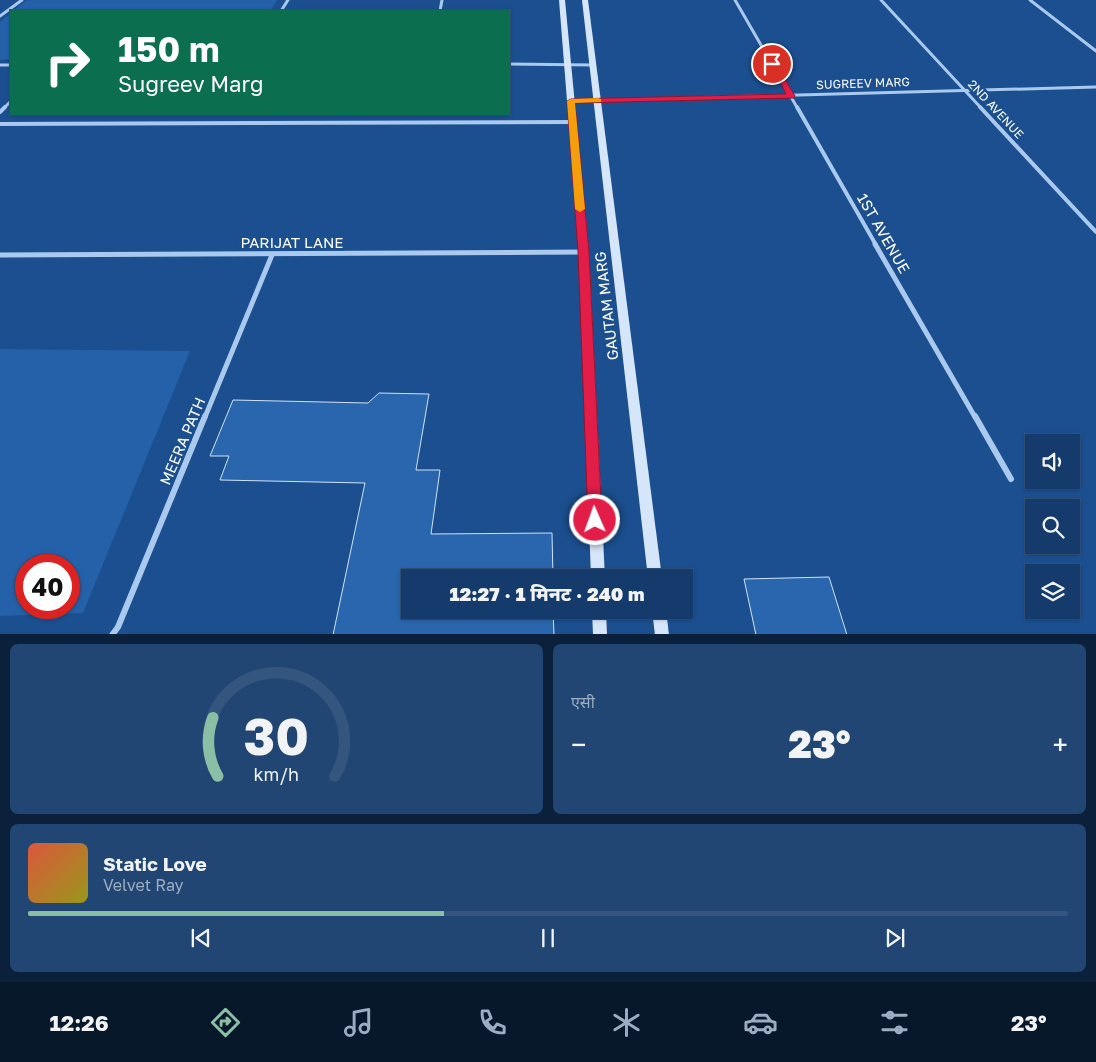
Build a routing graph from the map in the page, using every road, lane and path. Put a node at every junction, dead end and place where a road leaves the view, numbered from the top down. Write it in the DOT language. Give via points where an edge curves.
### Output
graph roads {
  1 [pos="22,0"];
  2 [pos="562,0"];
  3 [pos="585,0"];
  4 [pos="735,0"];
  5 [pos="881,0"];
  6 [pos="1030,0"];
  7 [pos="0,16"];
  8 [pos="1096,51"];
  9 [pos="510,64"];
  10 [pos="568,65"];
  11 [pos="593,65"];
  12 [pos="1096,87"];
  13 [pos="964,90"];
  14 [pos="791,96"];
  15 [pos="571,101"];
  16 [pos="597,101"];
  17 [pos="10,102"];
  18 [pos="0,112"];
  19 [pos="573,122"];
  20 [pos="0,124"];
  21 [pos="1096,232"];
  22 [pos="584,252"];
  23 [pos="0,255"];
  24 [pos="272,255"];
  25 [pos="1010,479"];
  26 [pos="598,569"];
  27 [pos="654,569"];
  28 [pos="599,619"];
  29 [pos="660,619"];
  30 [pos="112,634"];
  31 [pos="600,634"];
  32 [pos="662,634"];
  1 -- 7 [label="street"];
  2 -- 10 [label="street, GAUTAM MARG"];
  3 -- 11 [label="street, GAUTAM MARG"];
  4 -- 14 [label="street, 1ST AVENUE"];
  5 -- 13 [label="street, 2ND AVENUE"];
  6 -- 8 [label="street"];
  9 -- 10 [label="street"];
  10 -- 11 [label="street"];
  10 -- 15 [label="street, GAUTAM MARG"];
  11 -- 16 [label="street, GAUTAM MARG"];
  12 -- 13 [label="street, SUGREEV MARG"];
  13 -- 14 [label="street, SUGREEV MARG"];
  13 -- 21 [label="street, 2ND AVENUE"];
  14 -- 16 [label="street, SUGREEV MARG"];
  14 -- 25 [label="street, 1ST AVENUE"];
  15 -- 16 [label="street, SUGREEV MARG"];
  15 -- 19 [label="street, GAUTAM MARG"];
  16 -- 27 [label="street, GAUTAM MARG"];
  17 -- 18 [label="street"];
  19 -- 20 [label="street"];
  19 -- 22 [label="street, GAUTAM MARG"];
  22 -- 24 [label="street, PARIJAT LANE"];
  22 -- 26 [label="street, GAUTAM MARG"];
  23 -- 24 [label="street, PARIJAT LANE"];
  24 -- 30 [label="street, MEERA PATH" via="118,627"];
  28 -- 31 [label="street"];
  29 -- 32 [label="street"];
}
